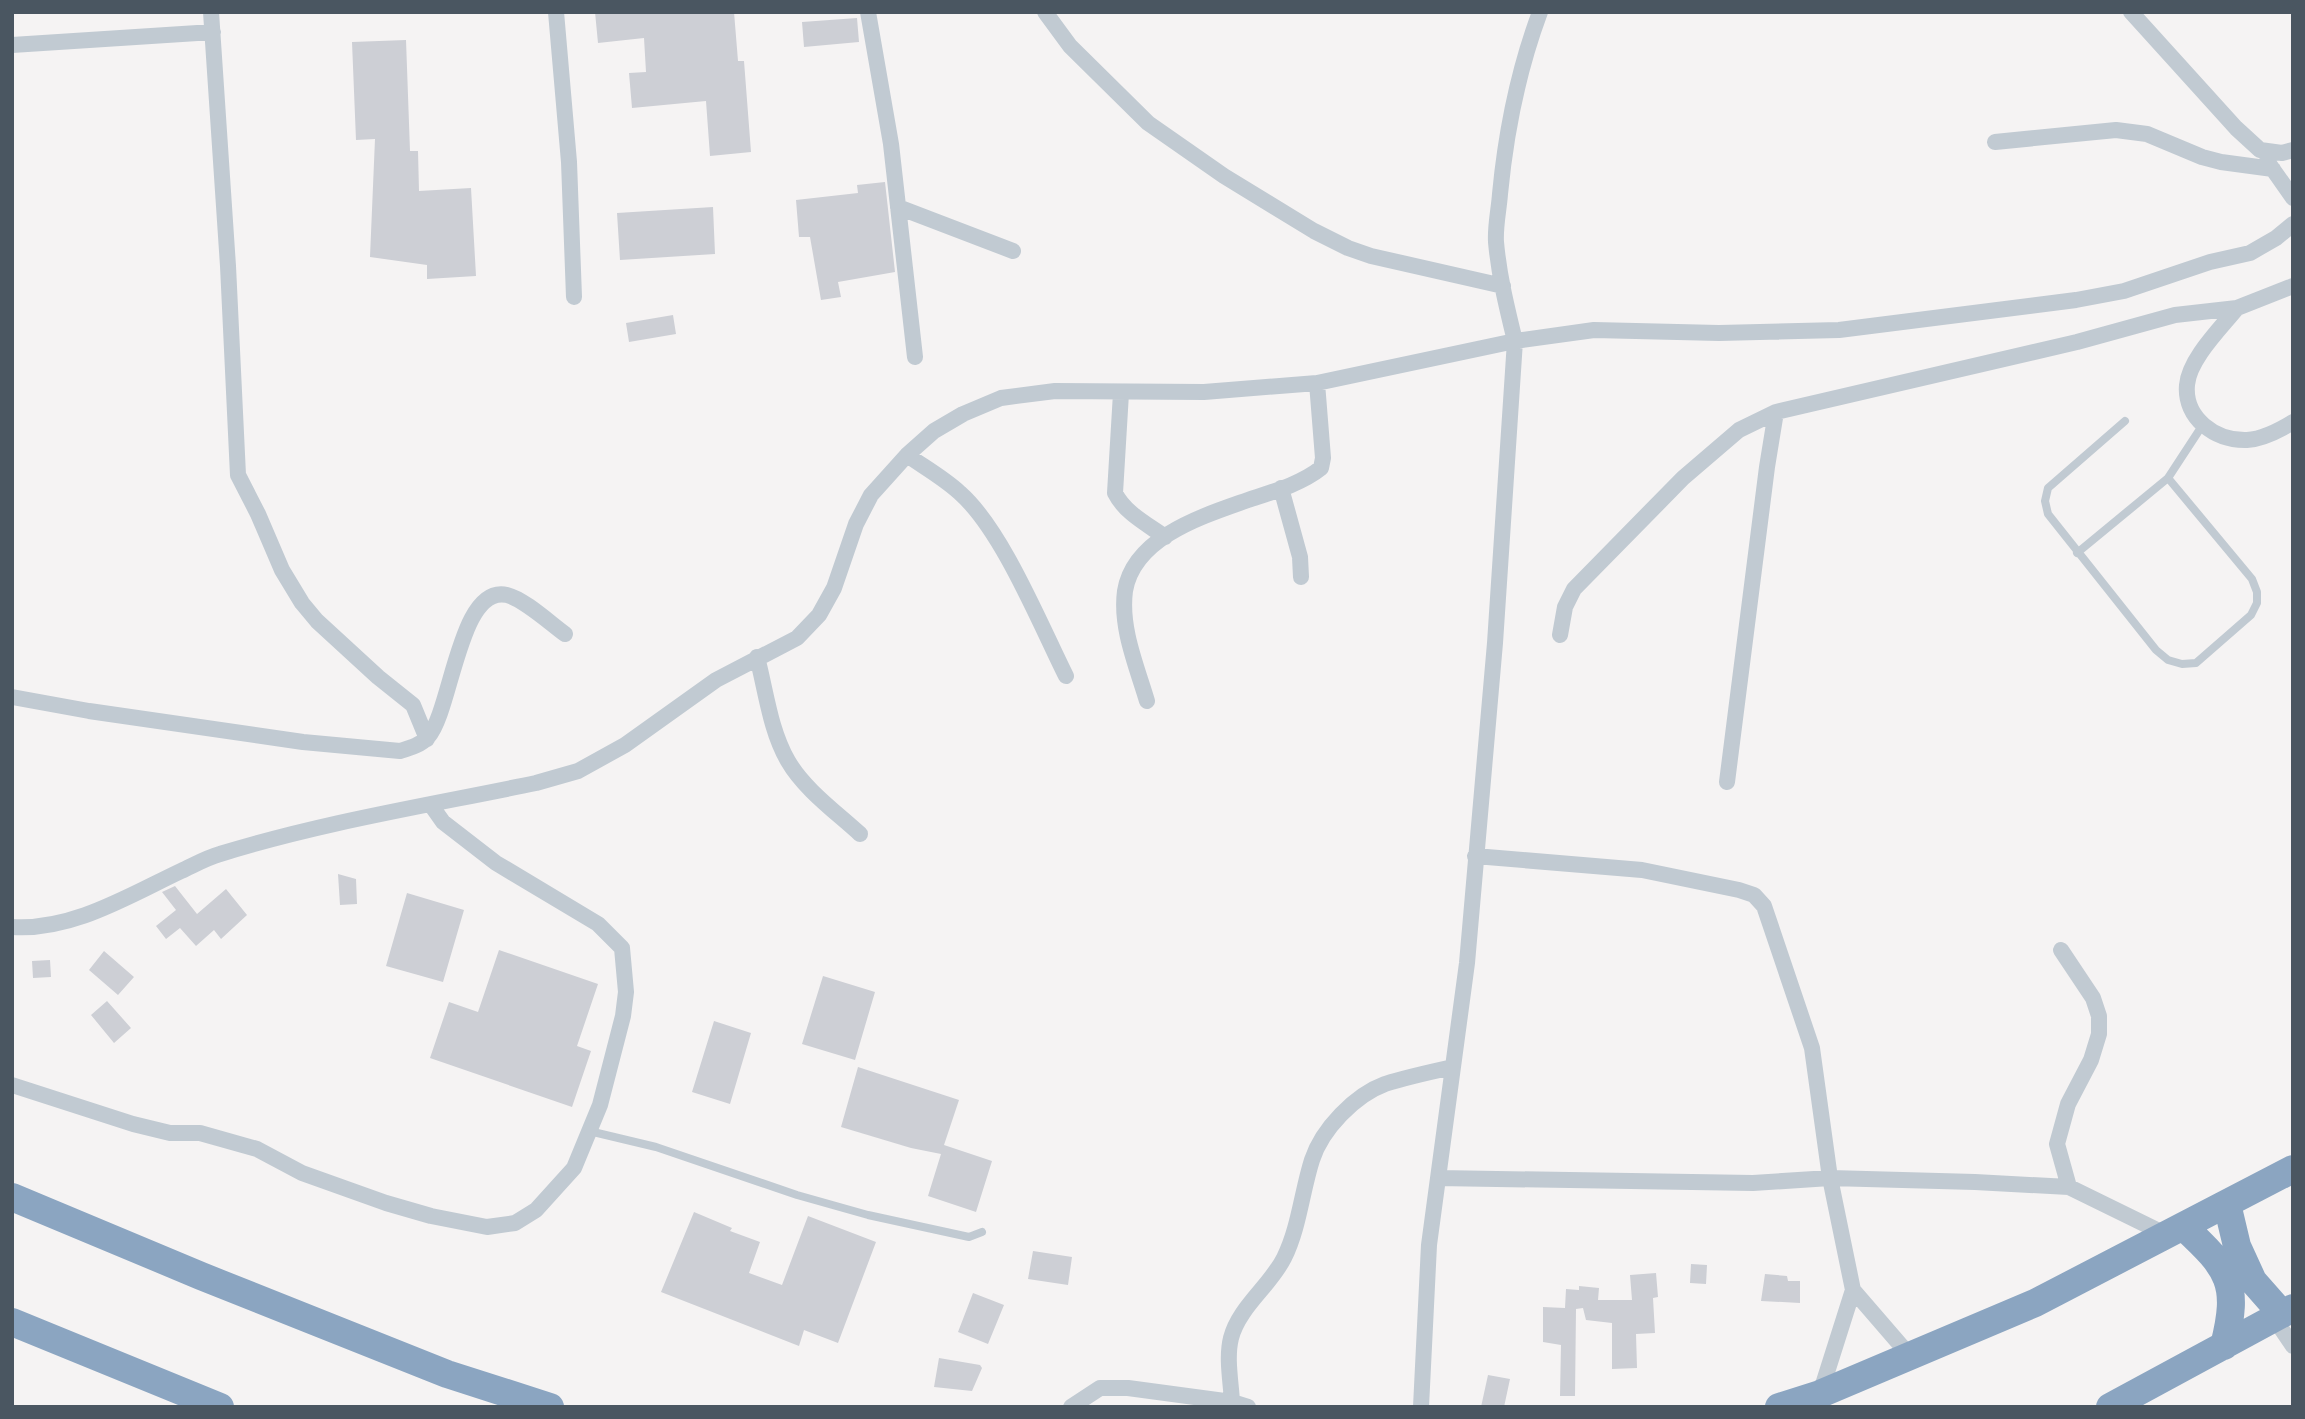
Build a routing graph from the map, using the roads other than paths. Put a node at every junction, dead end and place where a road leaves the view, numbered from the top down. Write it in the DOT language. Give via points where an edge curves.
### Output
graph roads {
  1 [pos="211,12"];
  2 [pos="556,12"];
  3 [pos="869,12"];
  4 [pos="1045,12"];
  5 [pos="1540,12"];
  6 [pos="2131,12"];
  7 [pos="213,32"];
  8 [pos="12,45"];
  9 [pos="1995,142"];
  10 [pos="2260,150"];
  11 [pos="2293,150"];
  12 [pos="2273,169"];
  13 [pos="2293,198"];
  14 [pos="898,207"];
  15 [pos="2293,224"];
  16 [pos="1013,251"];
  17 [pos="1503,286"];
  18 [pos="2293,286"];
  19 [pos="574,298"];
  20 [pos="2237,308"];
  21 [pos="1515,341"];
  22 [pos="915,357"];
  23 [pos="1317,383"];
  24 [pos="1121,393"];
  25 [pos="1776,412"];
  26 [pos="2125,421"];
  27 [pos="2293,422"];
  28 [pos="2202,426"];
  29 [pos="907,455"];
  30 [pos="2168,478"];
  31 [pos="1281,488"];
  32 [pos="1166,537"];
  33 [pos="2077,553"];
  34 [pos="1301,577"];
  35 [pos="565,634"];
  36 [pos="1559,635"];
  37 [pos="757,657"];
  38 [pos="1066,676"];
  39 [pos="12,697"];
  40 [pos="1147,701"];
  41 [pos="427,739"];
  42 [pos="1727,782"];
  43 [pos="431,804"];
  44 [pos="860,834"];
  45 [pos="1475,856"];
  46 [pos="12,928"];
  47 [pos="2061,950"];
  48 [pos="1453,1067"];
  49 [pos="12,1085"];
  50 [pos="589,1131"];
  51 [pos="2293,1169"];
  52 [pos="1437,1178"];
  53 [pos="1829,1178"];
  54 [pos="2069,1187"];
  55 [pos="12,1197"];
  56 [pos="2227,1204"];
  57 [pos="2176,1231"];
  58 [pos="982,1232"];
  59 [pos="1853,1290"];
  60 [pos="2283,1313"];
  61 [pos="16,1325"];
  62 [pos="2224,1346"];
  63 [pos="2293,1346"];
  64 [pos="1910,1356"];
  65 [pos="1820,1394"];
  66 [pos="1240,1405"];
  67 [pos="220,1407"];
  68 [pos="550,1407"];
  69 [pos="1071,1407"];
  70 [pos="1421,1407"];
  71 [pos="1779,1407"];
  72 [pos="2110,1407"];
  1 -- 7 [label="street"];
  2 -- 19 [label="street" via="569,162"];
  3 -- 14 [label="street"];
  4 -- 17 [label="street" via="1070,46 1148,123 1314,231 1371,256"];
  5 -- 17 [label="street" via="1517,82 1503,163 1496,238"];
  6 -- 10 [label="street"];
  7 -- 8 [label="street"];
  7 -- 41 [label="street" via="238,475 302,603 368,668 414,705"];
  9 -- 12 [label="street" via="2116,130 2147,134 2221,162"];
  10 -- 11 [label="street"];
  10 -- 12 [label="street"];
  12 -- 13 [label="street"];
  14 -- 16 [label="street"];
  14 -- 22 [label="street"];
  15 -- 21 [label="street" via="2250,253 2124,291 2076,300 1839,330 1594,330"];
  17 -- 21 [label="street"];
  18 -- 20 [label="street"];
  20 -- 25 [label="street" via="2175,315"];
  20 -- 28 [label="street" via="2197,358 2187,383 2189,407"];
  21 -- 23 [label="street"];
  21 -- 45 [label="street"];
  23 -- 24 [label="street"];
  23 -- 31 [label="street" via="1321,468"];
  24 -- 29 [label="street" via="1055,391 1001,398 944,425"];
  24 -- 32 [label="street" via="1115,493 1128,511"];
  25 -- 36 [label="street" via="1739,430 1664,496 1574,589"];
  25 -- 42 [label="street"];
  26 -- 33 [label="lane" via="2048,488 2048,514"];
  27 -- 28 [label="street" via="2247,440"];
  28 -- 30 [label="lane"];
  29 -- 37 [label="street" via="871,495 819,615 797,638"];
  29 -- 38 [label="street" via="961,493 986,523"];
  30 -- 33 [label="lane"];
  30 -- 33 [label="lane" via="2252,579 2257,592 2251,615 2196,663 2168,660 2156,650"];
  31 -- 32 [label="street" via="1203,516"];
  31 -- 34 [label="street"];
  32 -- 40 [label="street" via="1131,571 1125,593 1130,645"];
  35 -- 41 [label="street" via="506,594 483,601 463,637 438,724"];
  37 -- 43 [label="street" via="578,771"];
  37 -- 44 [label="street" via="778,739 789,762"];
  39 -- 41 [label="street" via="303,742 400,751"];
  43 -- 46 [label="street" via="274,837 215,855 69,921 36,929"];
  43 -- 50 [label="street" via="443,822 496,863 598,924 622,948 623,1016"];
  45 -- 48 [label="street"];
  45 -- 53 [label="street" via="1642,870 1754,895 1764,906 1812,1048"];
  47 -- 54 [label="street" via="2093,998 2099,1016 2091,1060 2068,1104 2057,1144"];
  48 -- 52 [label="street"];
  48 -- 66 [label="street" via="1383,1085 1364,1096 1325,1134 1313,1157 1285,1256 1237,1322 1231,1338 1229,1357"];
  49 -- 50 [label="street" via="133,1124 170,1133 200,1133 257,1149 302,1173 386,1203 486,1227 514,1223 536,1210 573,1168"];
  50 -- 58 [label="lane" via="656,1147 868,1215 969,1237"];
  51 -- 56 [label="highway"];
  52 -- 53 [label="street" via="1753,1183"];
  52 -- 70 [label="street"];
  53 -- 54 [label="street"];
  53 -- 59 [label="street"];
  54 -- 57 [label="street"];
  55 -- 68 [label="highway" via="447,1374"];
  56 -- 57 [label="highway"];
  56 -- 60 [label="highway" via="2237,1246 2253,1280"];
  57 -- 62 [label="highway" via="2211,1252 2222,1267 2232,1315"];
  57 -- 64 [label="highway" via="2035,1303"];
  59 -- 64 [label="street"];
  59 -- 65 [label="street"];
  60 -- 62 [label="highway"];
  60 -- 63 [label="street"];
  61 -- 67 [label="highway"];
  62 -- 72 [label="highway"];
  64 -- 65 [label="highway"];
  65 -- 71 [label="highway"];
  66 -- 69 [label="street" via="1100,1388"];
}
